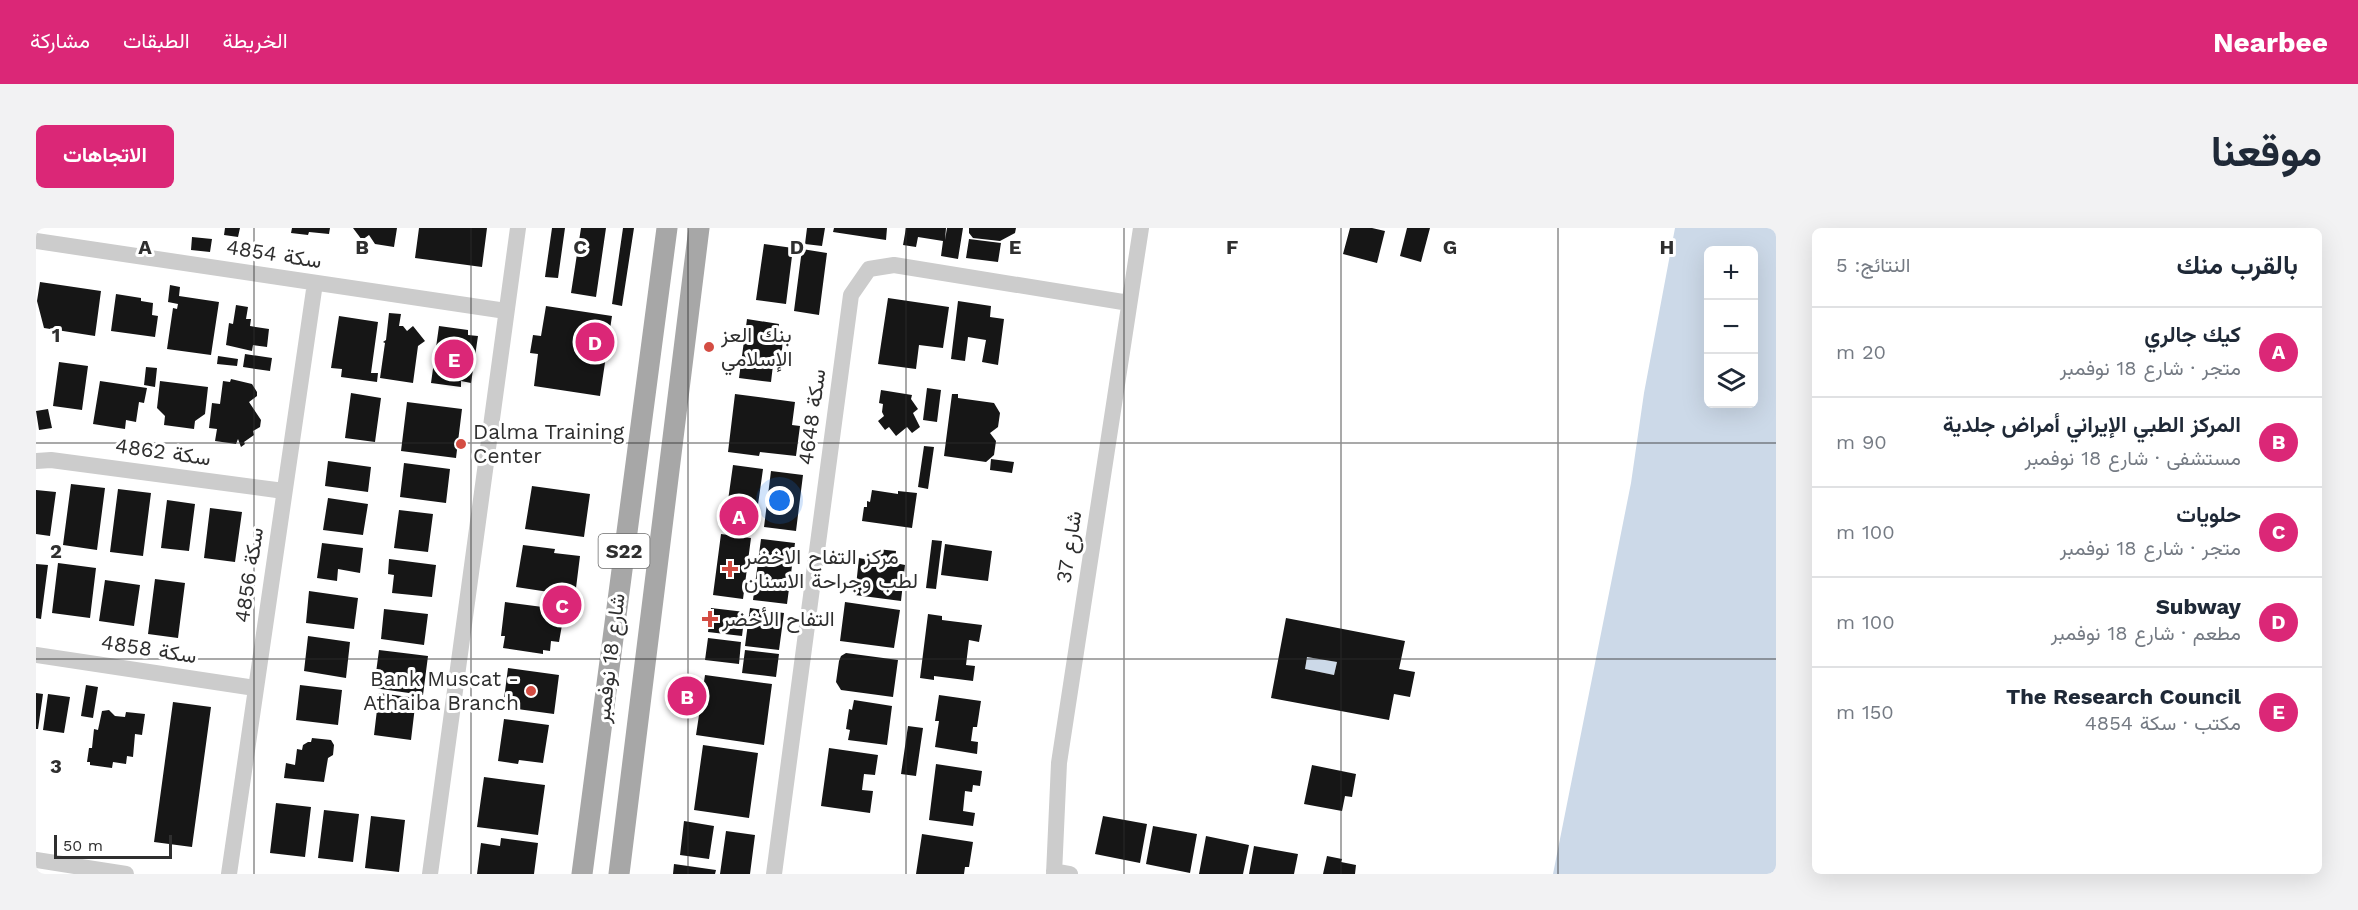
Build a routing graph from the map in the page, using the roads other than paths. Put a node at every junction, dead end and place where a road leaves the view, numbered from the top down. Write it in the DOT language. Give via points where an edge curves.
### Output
graph roads {
  1 [pos="518,228"];
  2 [pos="665,228"];
  3 [pos="1141,228"];
  4 [pos="699,235"];
  5 [pos="36,241"];
  6 [pos="315,283"];
  7 [pos="1129,303"];
  8 [pos="506,311"];
  9 [pos="36,461"];
  10 [pos="284,491"];
  11 [pos="36,655"];
  12 [pos="255,688"];
  13 [pos="36,860"];
  14 [pos="1059,873"];
  15 [pos="126,874"];
  16 [pos="229,874"];
  17 [pos="430,874"];
  18 [pos="582,874"];
  19 [pos="619,874"];
  20 [pos="774,874"];
  1 -- 8 [label="street"];
  2 -- 18 [label="main road, شارع 18 نوفمبر / S22"];
  3 -- 7 [label="street, شارع 37"];
  4 -- 19 [label="main road, شارع 18 نوفمبر / S22"];
  5 -- 6 [label="street, سكة 4854"];
  6 -- 8 [label="street, سكة 4854"];
  6 -- 10 [label="street, سكة 4856"];
  7 -- 14 [label="street, شارع 37" via="1059,763"];
  7 -- 20 [label="street, سكة 4648" via="894,266 869,269 851,295"];
  8 -- 17 [label="street"];
  9 -- 10 [label="street, سكة 4862"];
  10 -- 12 [label="street, سكة 4856"];
  11 -- 12 [label="street, سكة 4858"];
  12 -- 16 [label="street, سكة 4856"];
  13 -- 15 [label="street"];
}
